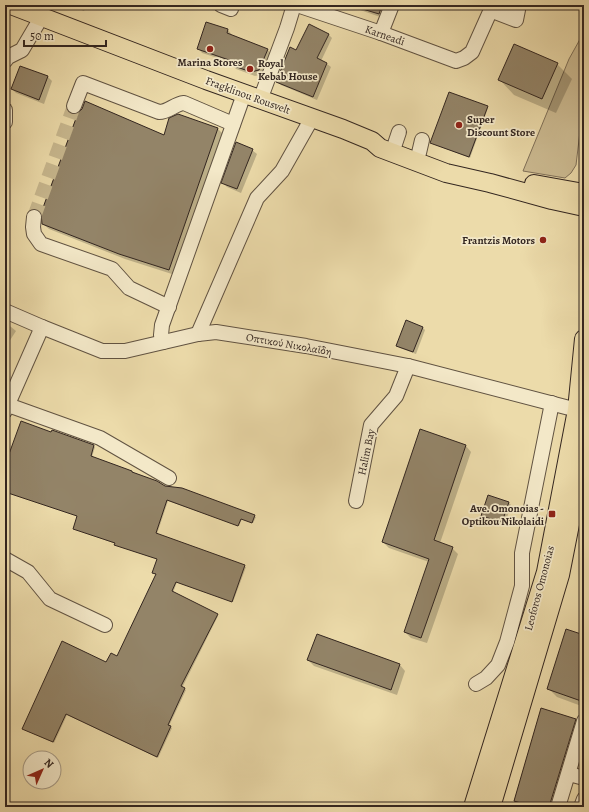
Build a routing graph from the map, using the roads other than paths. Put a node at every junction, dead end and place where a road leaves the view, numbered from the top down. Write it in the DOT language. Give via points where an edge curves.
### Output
graph roads {
  1 [pos="11,5"];
  2 [pos="295,5"];
  3 [pos="392,5"];
  4 [pos="492,8"];
  5 [pos="514,12"];
  6 [pos="42,16"];
  7 [pos="381,33"];
  8 [pos="5,61"];
  9 [pos="252,97"];
  10 [pos="74,106"];
  11 [pos="5,110"];
  12 [pos="312,118"];
  13 [pos="5,122"];
  14 [pos="233,124"];
  15 [pos="372,141"];
  16 [pos="584,193"];
  17 [pos="584,207"];
  18 [pos="34,217"];
  19 [pos="168,307"];
  20 [pos="5,310"];
  21 [pos="42,327"];
  22 [pos="198,334"];
  23 [pos="584,339"];
  24 [pos="162,342"];
  25 [pos="408,366"];
  26 [pos="552,403"];
  27 [pos="6,408"];
  28 [pos="577,410"];
  29 [pos="584,453"];
  30 [pos="169,478"];
  31 [pos="356,501"];
  32 [pos="5,559"];
  33 [pos="105,625"];
  34 [pos="476,684"];
  35 [pos="584,722"];
  36 [pos="568,774"];
  37 [pos="584,778"];
  38 [pos="584,799"];
  39 [pos="473,807"];
  40 [pos="491,807"];
  41 [pos="558,807"];
  42 [pos="581,807"];
  1 -- 6 [label="main road, Fragklinou Rousvelt"];
  2 -- 7 [label="street, Karneadi"];
  2 -- 9 [label="street" via="287,28"];
  3 -- 7 [label="street"];
  4 -- 5 [label="street"];
  4 -- 7 [label="street, Karneadi" via="472,52 456,61 430,55"];
  6 -- 8 [label="street" via="22,50"];
  6 -- 9 [label="main road, Fragklinou Rousvelt"];
  9 -- 12 [label="main road, Fragklinou Rousvelt"];
  9 -- 14 [label="street"];
  10 -- 14 [label="street" via="83,84 159,112 165,112 184,103"];
  11 -- 13 [label="street"];
  12 -- 15 [label="main road, Fragklinou Rousvelt"];
  12 -- 22 [label="street" via="282,171 257,198"];
  14 -- 19 [label="street"];
  15 -- 16 [label="main road, Fragklinou Rousvelt" via="397,138 421,147 447,163"];
  15 -- 17 [label="main road, Fragklinou Rousvelt" via="380,148 446,173"];
  18 -- 19 [label="street" via="34,234 41,244 112,269 129,288"];
  19 -- 24 [label="street" via="162,325"];
  20 -- 21 [label="street, Οπτικού Νικολαΐδη"];
  21 -- 24 [label="street, Οπτικού Νικολαΐδη" via="102,351 125,351"];
  21 -- 27 [label="street"];
  22 -- 24 [label="street, Οπτικού Νικολαΐδη"];
  22 -- 25 [label="street, Οπτικού Νικολαΐδη" via="224,333"];
  23 -- 28 [label="main road, Leoforos Omonoias"];
  25 -- 26 [label="street, Οπτικού Νικολαΐδη"];
  25 -- 31 [label="street, Halim Bay" via="396,396 371,425"];
  26 -- 28 [label="street, Οπτικού Νικολαΐδη"];
  26 -- 34 [label="street" via="522,553 522,586 511,628 498,665"];
  27 -- 30 [label="street" via="100,438"];
  28 -- 39 [label="main road, Leoforos Omonoias" via="546,572"];
  29 -- 40 [label="main road, Leoforos Omonoias" via="560,575"];
  32 -- 33 [label="street" via="28,572 50,599"];
  35 -- 36 [label="street"];
  36 -- 37 [label="street"];
  36 -- 41 [label="street"];
  38 -- 42 [label="street"];
}
